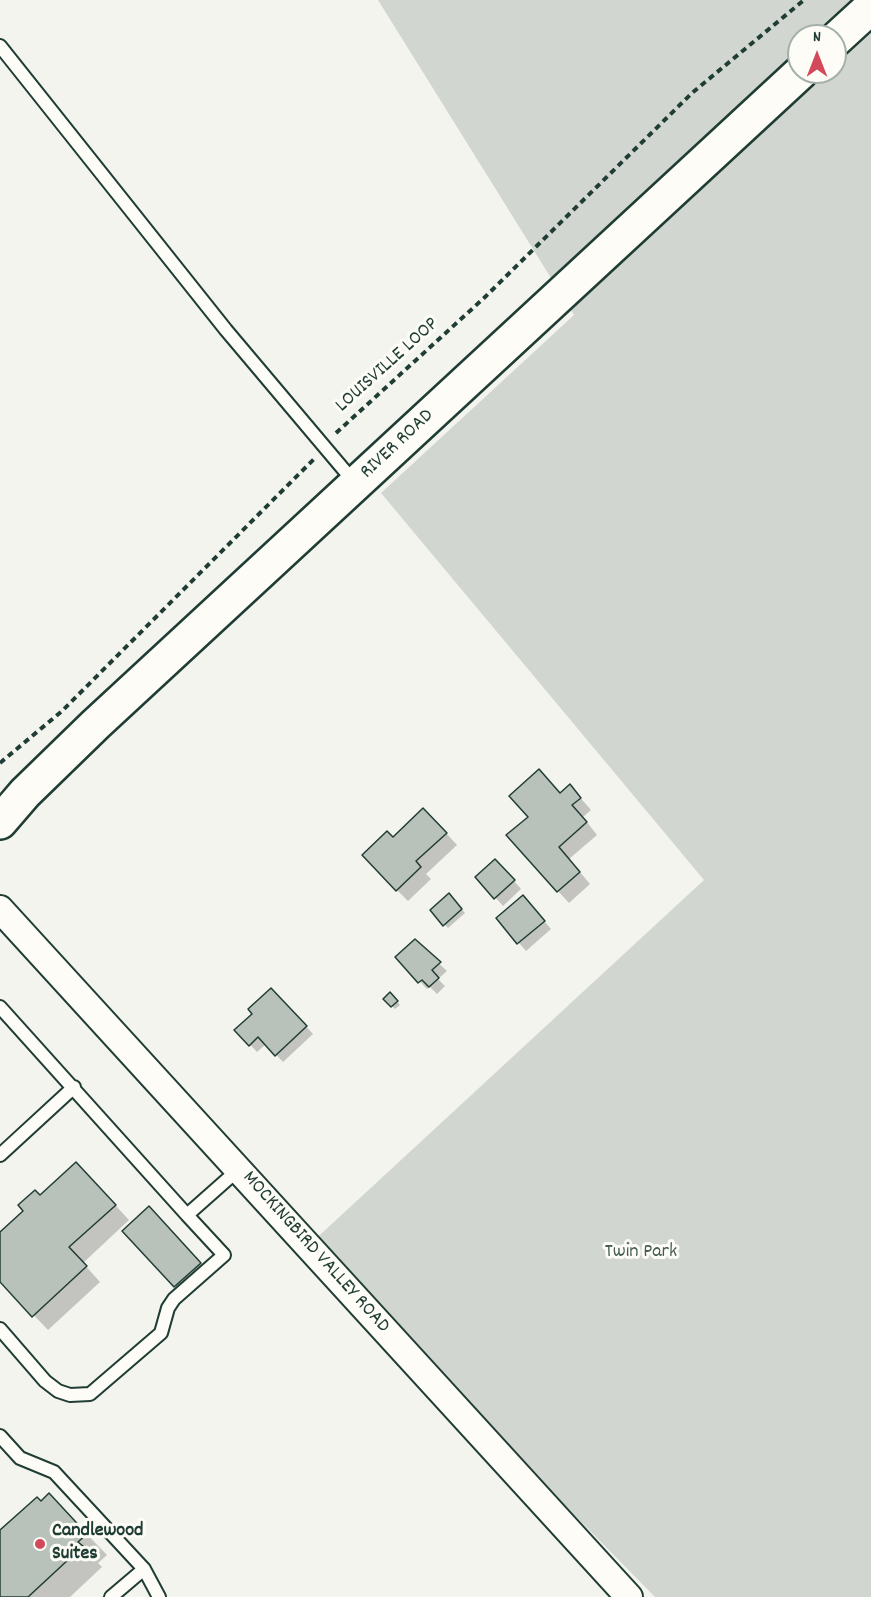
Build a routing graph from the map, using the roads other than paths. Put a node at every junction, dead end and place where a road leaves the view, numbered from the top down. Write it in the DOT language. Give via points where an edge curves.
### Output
graph roads {
  1 [pos="871,7"];
  2 [pos="847,29"];
  3 [pos="0,46"];
  4 [pos="788,84"];
  5 [pos="355,484"];
  6 [pos="0,822"];
  7 [pos="0,909"];
  8 [pos="0,1007"];
  9 [pos="74,1087"];
  10 [pos="0,1155"];
  11 [pos="239,1169"];
  12 [pos="187,1215"];
  13 [pos="0,1329"];
  14 [pos="0,1436"];
  15 [pos="144,1569"];
  16 [pos="111,1597"];
  17 [pos="159,1597"];
  18 [pos="629,1597"];
  1 -- 2 [label="street"];
  3 -- 5 [label="lane" via="225,330"];
  4 -- 5 [label="street, RIVER ROAD"];
  5 -- 6 [label="street, RIVER ROAD" via="96,724"];
  7 -- 11 [label="street, MOCKINGBIRD VALLEY ROAD"];
  8 -- 9 [label="lane"];
  9 -- 10 [label="lane"];
  9 -- 12 [label="lane"];
  11 -- 12 [label="lane"];
  11 -- 18 [label="street, MOCKINGBIRD VALLEY ROAD"];
  12 -- 13 [label="lane" via="224,1255 174,1299 161,1333 90,1394 58,1391"];
  14 -- 15 [label="lane" via="20,1458 54,1472"];
  15 -- 16 [label="lane"];
  15 -- 17 [label="lane"];
}
